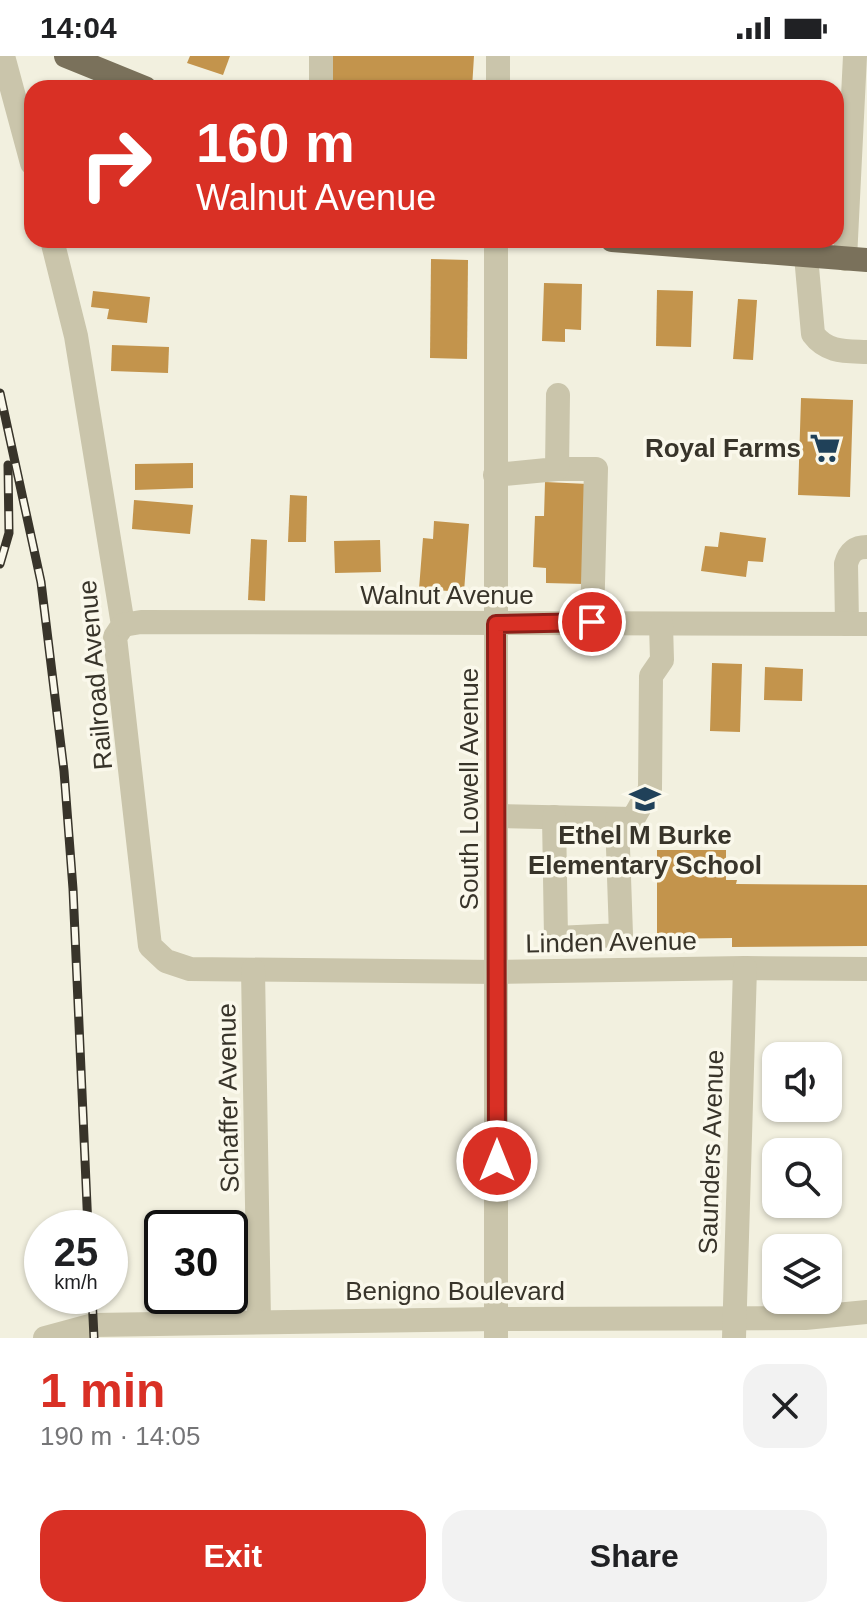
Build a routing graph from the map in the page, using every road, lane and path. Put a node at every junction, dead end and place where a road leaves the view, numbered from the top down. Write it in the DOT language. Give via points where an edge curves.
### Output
graph roads {
  1 [pos="3,56"];
  2 [pos="66,56"];
  3 [pos="321,56"];
  4 [pos="498,56"];
  5 [pos="859,65"];
  6 [pos="125,80"];
  7 [pos="321,80"];
  8 [pos="498,80"];
  9 [pos="24,133"];
  10 [pos="54,248"];
  11 [pos="496,248"];
  12 [pos="709,248"];
  13 [pos="806,256"];
  14 [pos="856,260"];
  15 [pos="867,352"];
  16 [pos="558,395"];
  17 [pos="557,469"];
  18 [pos="495,475"];
  19 [pos="867,547"];
  20 [pos="592,622"];
  21 [pos="496,624"];
  22 [pos="661,624"];
  23 [pos="857,624"];
  24 [pos="123,625"];
  25 [pos="497,816"];
  26 [pos="554,817"];
  27 [pos="625,819"];
  28 [pos="166,961"];
  29 [pos="745,968"];
  30 [pos="867,969"];
  31 [pos="253,970"];
  32 [pos="498,972"];
  33 [pos="867,1312"];
  34 [pos="259,1321"];
  35 [pos="496,1328"];
  36 [pos="734,1328"];
  37 [pos="45,1338"];
  1 -- 9 [label="street"];
  2 -- 6 [label="main road"];
  3 -- 7 [label="street"];
  4 -- 8 [label="street"];
  5 -- 14 [label="street"];
  10 -- 24 [label="street, Railroad Avenue" via="76,336"];
  11 -- 18 [label="street, South Lowell Avenue"];
  12 -- 13 [label="main road"];
  13 -- 14 [label="main road"];
  13 -- 15 [label="street" via="813,334 837,351"];
  16 -- 17 [label="street"];
  17 -- 18 [label="street"];
  17 -- 20 [label="street" via="596,469"];
  18 -- 21 [label="street, South Lowell Avenue"];
  19 -- 23 [label="street" via="854,550 846,564"];
  20 -- 21 [label="street, Walnut Avenue"];
  20 -- 22 [label="street, Walnut Avenue"];
  21 -- 24 [label="street, Walnut Avenue"];
  21 -- 25 [label="street, South Lowell Avenue"];
  22 -- 23 [label="street, Walnut Avenue"];
  22 -- 27 [label="street" via="662,660 651,676 650,789"];
  24 -- 28 [label="street, Railroad Avenue" via="115,637 150,946"];
  25 -- 26 [label="street"];
  25 -- 32 [label="street, South Lowell Avenue"];
  26 -- 27 [label="street"];
  26 -- 27 [label="street" via="556,938 621,935"];
  28 -- 31 [label="street, Linden Avenue" via="190,969"];
  29 -- 30 [label="street, Linden Avenue"];
  29 -- 32 [label="street, Linden Avenue"];
  29 -- 36 [label="street, Saunders Avenue"];
  31 -- 32 [label="street, Linden Avenue"];
  31 -- 34 [label="street, Schaffer Avenue"];
  32 -- 35 [label="street, South Lowell Avenue"];
  33 -- 36 [label="street, Benigno Boulevard"];
  34 -- 35 [label="street, Benigno Boulevard"];
  34 -- 37 [label="street, Benigno Boulevard" via="93,1325"];
  35 -- 36 [label="street, Benigno Boulevard"];
}
